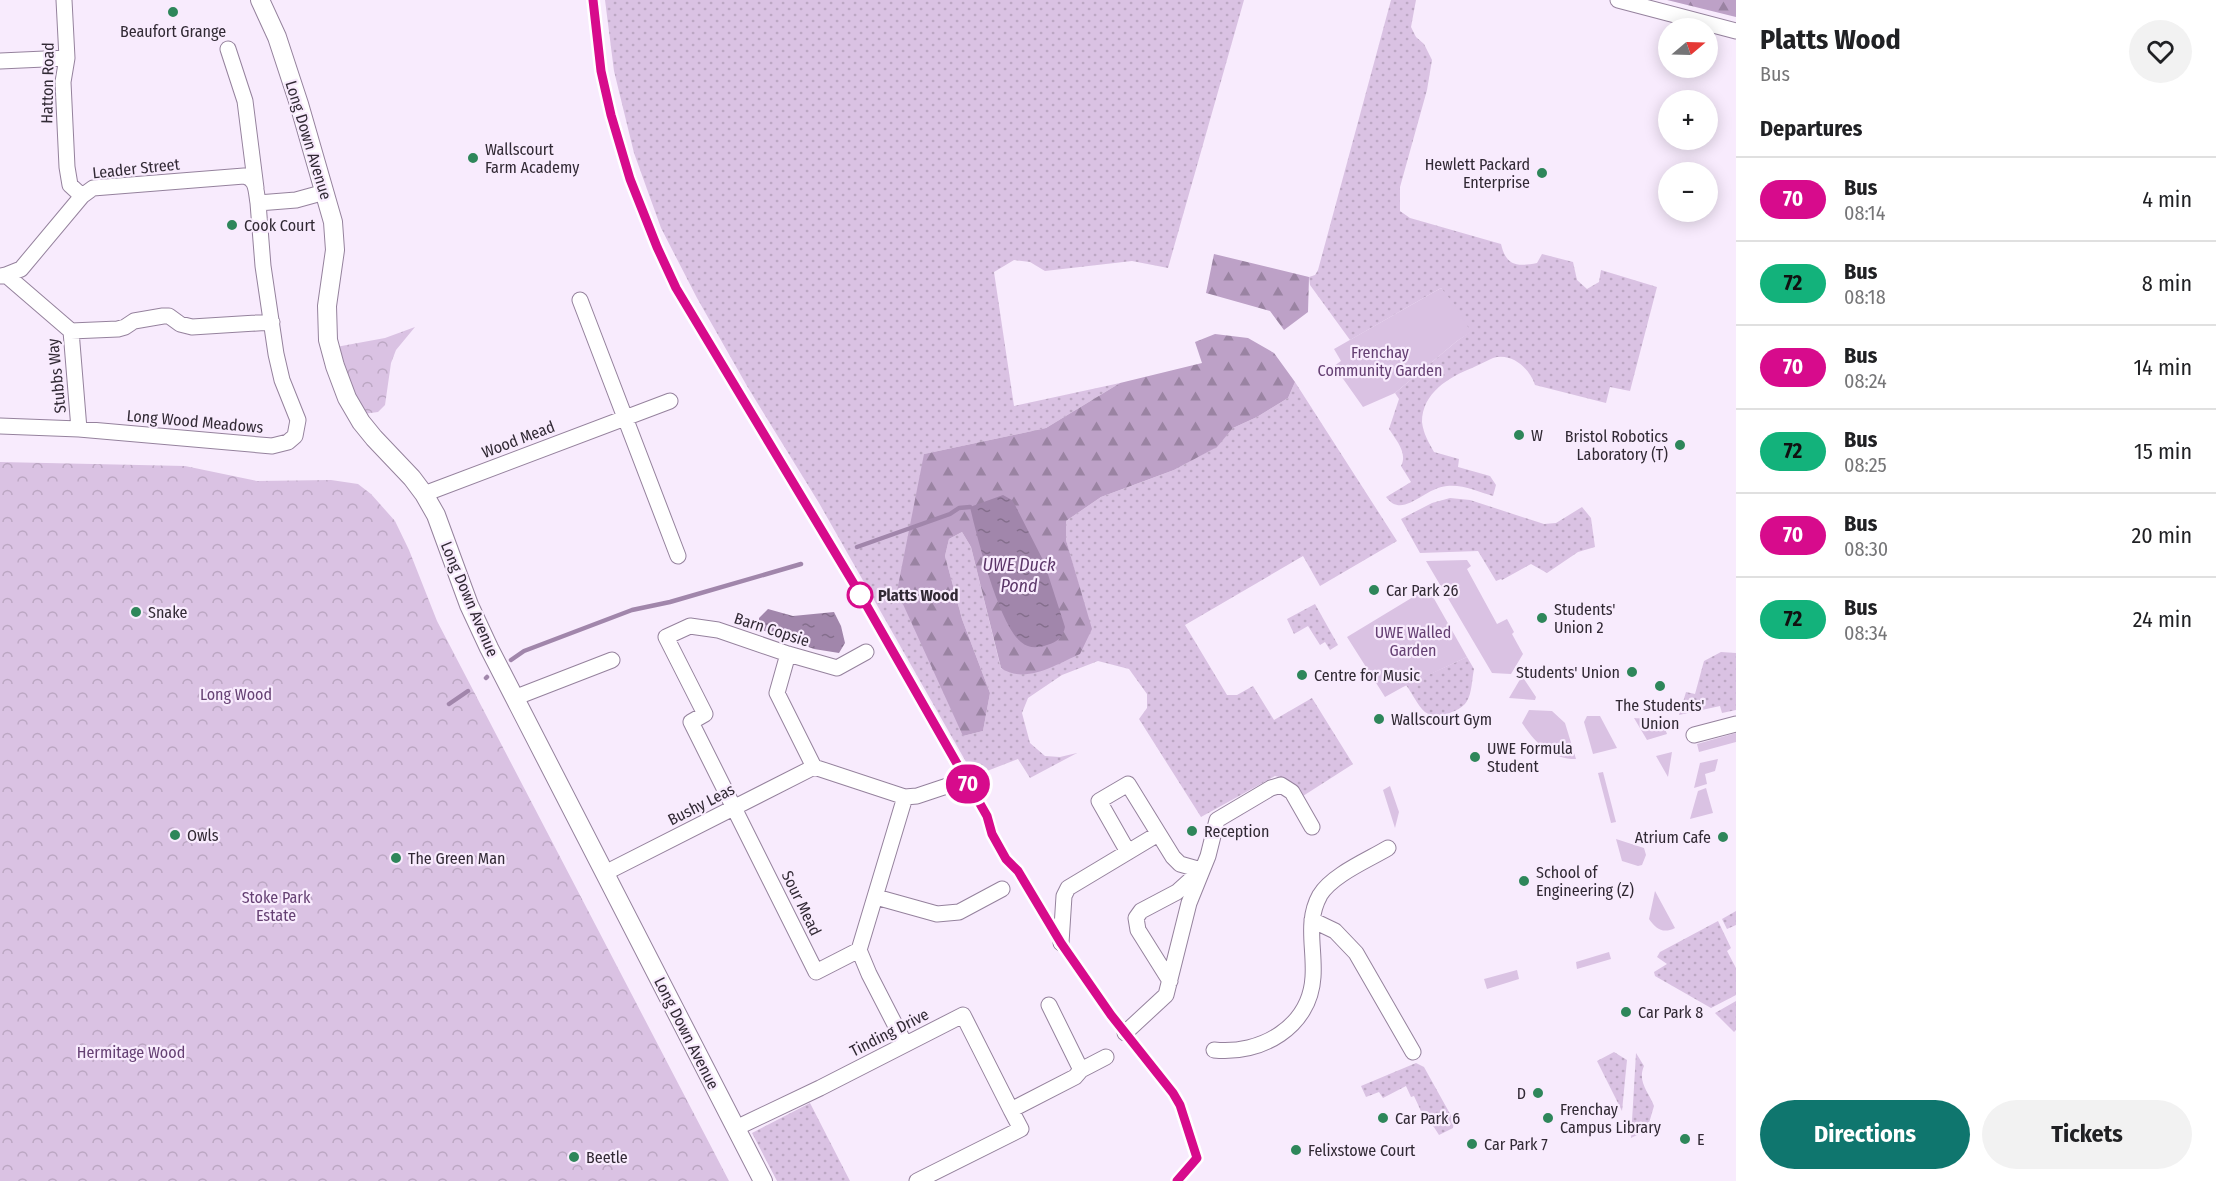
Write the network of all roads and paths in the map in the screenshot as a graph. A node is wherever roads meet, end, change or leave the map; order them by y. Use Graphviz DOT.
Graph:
graph roads {
  1 [pos="64,0"];
  2 [pos="260,0"];
  3 [pos="1618,0"];
  4 [pos="1736,31"];
  5 [pos="228,49"];
  6 [pos="67,58"];
  7 [pos="0,61"];
  8 [pos="325,192"];
  9 [pos="257,195"];
  10 [pos="82,196"];
  11 [pos="3,275"];
  12 [pos="580,300"];
  13 [pos="272,322"];
  14 [pos="71,331"];
  15 [pos="670,401"];
  16 [pos="625,418"];
  17 [pos="0,426"];
  18 [pos="79,429"];
  19 [pos="424,494"];
  20 [pos="678,556"];
  21 [pos="866,652"];
  22 [pos="788,654"];
  23 [pos="612,660"];
  24 [pos="514,698"];
  25 [pos="1736,724"];
  26 [pos="1694,735"];
  27 [pos="814,766"];
  28 [pos="953,784"];
  29 [pos="905,797"];
  30 [pos="735,807"];
  31 [pos="1312,827"];
  32 [pos="1158,834"];
  33 [pos="1388,848"];
  34 [pos="1128,852"];
  35 [pos="1201,870"];
  36 [pos="605,873"];
  37 [pos="1002,889"];
  38 [pos="876,897"];
  39 [pos="1312,920"];
  40 [pos="1061,943"];
  41 [pos="859,950"];
  42 [pos="1170,981"];
  43 [pos="1049,1005"];
  44 [pos="1125,1034"];
  45 [pos="906,1044"];
  46 [pos="1214,1050"];
  47 [pos="1413,1052"];
  48 [pos="1106,1057"];
  49 [pos="1081,1070"];
  50 [pos="1011,1110"];
  51 [pos="736,1128"];
  52 [pos="763,1181"];
  53 [pos="917,1181"];
  1 -- 6 [label="street, Hatton Road"];
  2 -- 8 [label="street, Long Down Avenue"];
  3 -- 4 [label="street"];
  5 -- 9 [label="street, Long Wood Meadows"];
  6 -- 7 [label="street"];
  6 -- 10 [label="street, Hatton Road"];
  8 -- 9 [label="street"];
  8 -- 19 [label="street, Long Down Avenue"];
  9 -- 10 [label="street, Leader Street"];
  9 -- 13 [label="street, Long Wood Meadows"];
  10 -- 11 [label="street, Leader Street"];
  11 -- 14 [label="street, Stubbs Way"];
  12 -- 16 [label="street"];
  13 -- 14 [label="street"];
  13 -- 18 [label="street, Long Wood Meadows"];
  14 -- 18 [label="street, Stubbs Way"];
  15 -- 16 [label="street, Wood Mead"];
  16 -- 19 [label="street, Wood Mead"];
  16 -- 20 [label="street"];
  17 -- 18 [label="street, Long Wood Meadows"];
  19 -- 24 [label="street, Long Down Avenue"];
  21 -- 22 [label="street, Barn Copsie"];
  22 -- 27 [label="street"];
  22 -- 30 [label="street, Barn Copsie"];
  23 -- 24 [label="street"];
  24 -- 36 [label="street, Long Down Avenue"];
  25 -- 26 [label="street"];
  27 -- 29 [label="street"];
  27 -- 30 [label="street, Bushy Leas"];
  28 -- 29 [label="street"];
  29 -- 38 [label="street"];
  30 -- 36 [label="street, Bushy Leas"];
  30 -- 41 [label="street, Sour Mead"];
  31 -- 35 [label="street"];
  32 -- 34 [label="street"];
  32 -- 34 [label="street"];
  32 -- 35 [label="street"];
  33 -- 39 [label="street"];
  34 -- 40 [label="street"];
  35 -- 42 [label="street"];
  35 -- 42 [label="street"];
  36 -- 51 [label="street, Long Down Avenue"];
  37 -- 38 [label="street"];
  38 -- 41 [label="street"];
  39 -- 46 [label="street"];
  39 -- 47 [label="street"];
  41 -- 45 [label="street"];
  42 -- 44 [label="street"];
  43 -- 49 [label="street"];
  45 -- 50 [label="street, Tinding Drive"];
  45 -- 51 [label="street, Tinding Drive"];
  48 -- 49 [label="street"];
  49 -- 50 [label="street"];
  50 -- 53 [label="street"];
  51 -- 52 [label="street, Long Down Avenue"];
}
